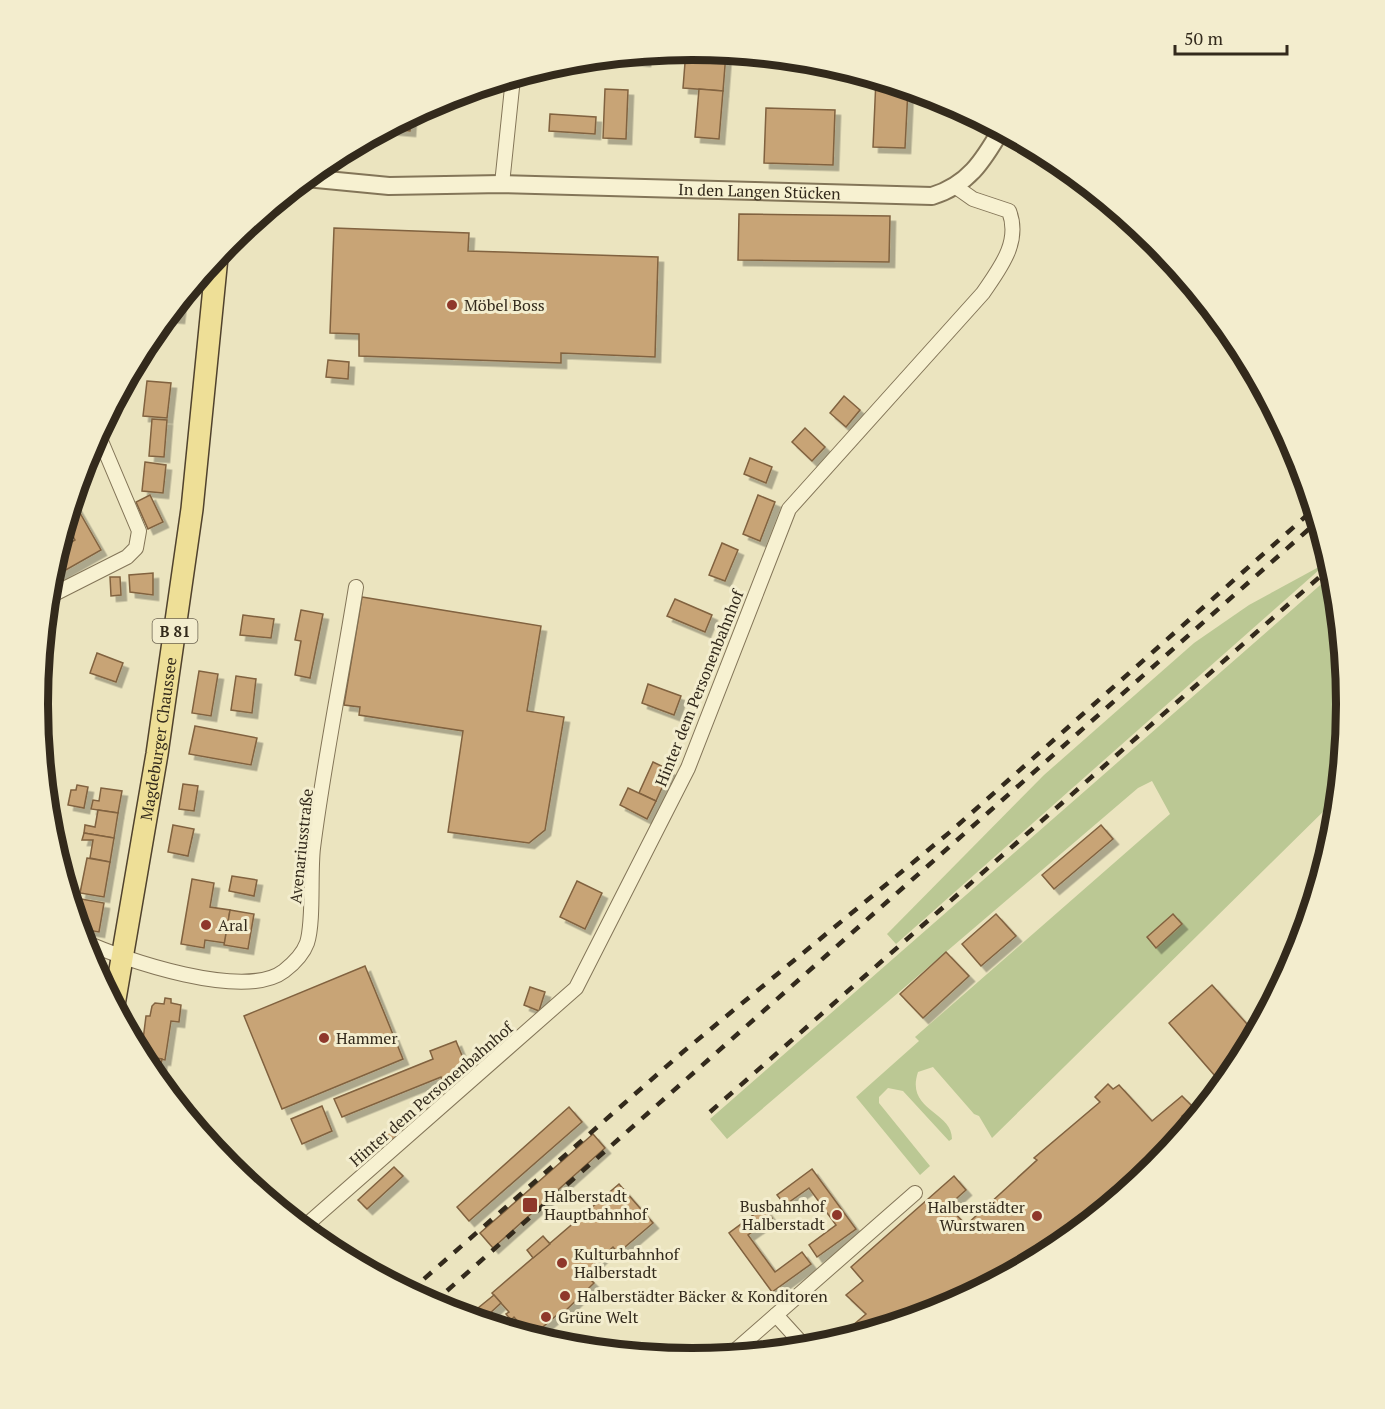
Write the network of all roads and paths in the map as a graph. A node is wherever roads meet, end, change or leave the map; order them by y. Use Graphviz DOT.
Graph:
graph roads {
  1 [pos="512,86"];
  2 [pos="997,136"];
  3 [pos="319,179"];
  4 [pos="502,184"];
  5 [pos="956,187"];
  6 [pos="216,272"];
  7 [pos="103,445"];
  8 [pos="356,587"];
  9 [pos="58,592"];
  10 [pos="95,946"];
  11 [pos="122,958"];
  12 [pos="116,994"];
  13 [pos="915,1192"];
  14 [pos="309,1223"];
  15 [pos="776,1315"];
  16 [pos="799,1340"];
  17 [pos="739,1348"];
  1 -- 4 [label="street"];
  2 -- 5 [label="street"];
  3 -- 4 [label="street, In den Langen Stücken"];
  4 -- 5 [label="street, In den Langen Stücken"];
  5 -- 14 [label="street, Hinter dem Personenbahnhof"];
  6 -- 11 [label="main road, Magdeburger Chaussee / B 81"];
  7 -- 9 [label="street"];
  8 -- 11 [label="street, Avenariusstraße"];
  10 -- 11 [label="street, Avenariusstraße"];
  11 -- 12 [label="main road, Magdeburger Chaussee / B 81"];
  13 -- 15 [label="street"];
  15 -- 16 [label="street"];
  15 -- 17 [label="street"];
}
